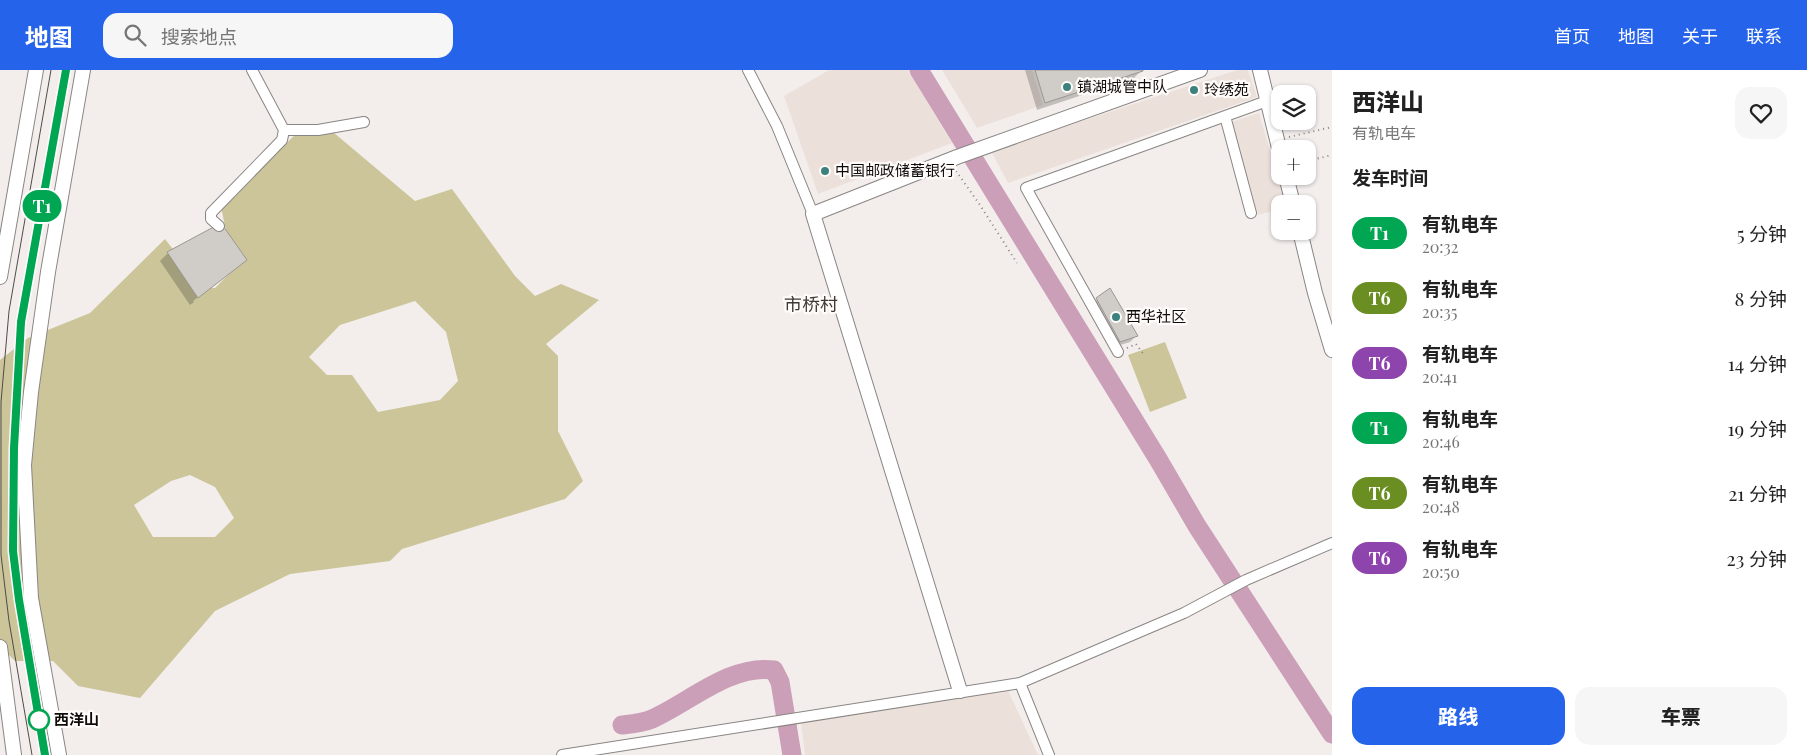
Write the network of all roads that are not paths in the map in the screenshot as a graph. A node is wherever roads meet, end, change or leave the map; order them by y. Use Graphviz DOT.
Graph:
graph roads {
  1 [pos="36,70"];
  2 [pos="83,70"];
  3 [pos="252,70"];
  4 [pos="748,70"];
  5 [pos="1200,70"];
  6 [pos="1260,70"];
  7 [pos="1268,101"];
  8 [pos="1224,116"];
  9 [pos="364,122"];
  10 [pos="284,130"];
  11 [pos="1277,140"];
  12 [pos="1251,213"];
  13 [pos="813,214"];
  14 [pos="218,226"];
  15 [pos="1302,240"];
  16 [pos="0,277"];
  17 [pos="1332,350"];
  18 [pos="1118,352"];
  19 [pos="1332,543"];
  20 [pos="0,647"];
  21 [pos="1020,683"];
  22 [pos="960,692"];
  23 [pos="14,755"];
  24 [pos="59,755"];
  25 [pos="562,755"];
  26 [pos="1049,755"];
  1 -- 16 [label="main road"];
  2 -- 24 [label="main road"];
  3 -- 10 [label="street"];
  4 -- 13 [label="street"];
  5 -- 13 [label="main road"];
  6 -- 7 [label="main road"];
  7 -- 8 [label="street"];
  7 -- 11 [label="main road"];
  8 -- 12 [label="street"];
  8 -- 18 [label="street"];
  9 -- 10 [label="street"];
  10 -- 14 [label="street"];
  13 -- 22 [label="main road"];
  15 -- 17 [label="main road"];
  19 -- 21 [label="street"];
  20 -- 23 [label="main road"];
  21 -- 22 [label="street"];
  21 -- 26 [label="street"];
  22 -- 25 [label="street"];
}
